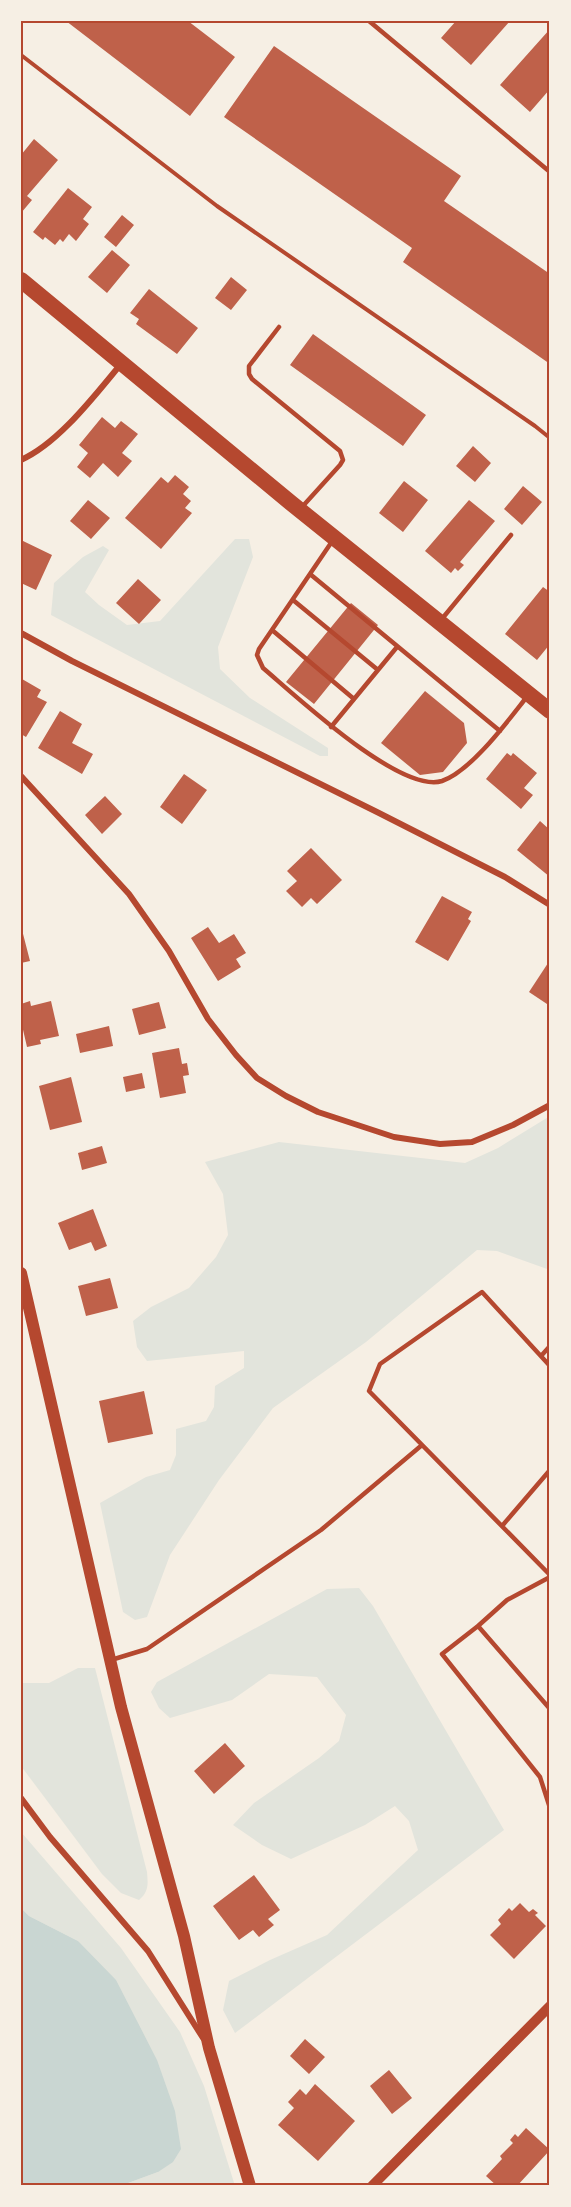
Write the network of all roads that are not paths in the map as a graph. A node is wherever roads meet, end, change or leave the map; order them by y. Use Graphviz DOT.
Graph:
graph roads {
  1 [pos="369,21"];
  2 [pos="550,172"];
  3 [pos="21,280"];
  4 [pos="279,327"];
  5 [pos="121,364"];
  6 [pos="21,460"];
  7 [pos="300,509"];
  8 [pos="511,535"];
  9 [pos="335,538"];
  10 [pos="310,574"];
  11 [pos="293,600"];
  12 [pos="439,622"];
  13 [pos="272,630"];
  14 [pos="21,633"];
  15 [pos="397,647"];
  16 [pos="378,670"];
  17 [pos="528,694"];
  18 [pos="354,699"];
  19 [pos="550,711"];
  20 [pos="331,727"];
  21 [pos="500,731"];
  22 [pos="21,776"];
  23 [pos="550,905"];
  24 [pos="550,1105"];
  25 [pos="21,1273"];
  26 [pos="550,1346"];
  27 [pos="541,1356"];
  28 [pos="550,1366"];
  29 [pos="422,1445"];
  30 [pos="550,1470"];
  31 [pos="502,1526"];
  32 [pos="550,1576"];
  33 [pos="478,1626"];
  34 [pos="111,1660"];
  35 [pos="550,1709"];
  36 [pos="21,1798"];
  37 [pos="550,1808"];
  38 [pos="550,2006"];
  39 [pos="209,2048"];
  40 [pos="250,2186"];
  41 [pos="372,2186"];
  1 -- 2 [label="lane"];
  3 -- 5 [label="highway"];
  4 -- 7 [label="lane"];
  5 -- 6 [label="street"];
  5 -- 7 [label="highway"];
  7 -- 9 [label="highway"];
  8 -- 12 [label="lane"];
  9 -- 10 [label="lane"];
  9 -- 12 [label="highway"];
  10 -- 11 [label="lane"];
  10 -- 15 [label="lane"];
  11 -- 13 [label="lane"];
  11 -- 16 [label="lane"];
  12 -- 17 [label="highway"];
  13 -- 18 [label="lane"];
  13 -- 20 [label="lane"];
  14 -- 23 [label="street"];
  15 -- 16 [label="lane"];
  15 -- 21 [label="lane"];
  16 -- 18 [label="lane"];
  17 -- 19 [label="highway"];
  17 -- 21 [label="lane"];
  18 -- 20 [label="lane"];
  20 -- 21 [label="lane"];
  22 -- 24 [label="street"];
  25 -- 34 [label="main road"];
  26 -- 27 [label="lane"];
  27 -- 28 [label="lane"];
  27 -- 29 [label="lane"];
  29 -- 31 [label="lane"];
  29 -- 34 [label="lane"];
  30 -- 31 [label="lane"];
  31 -- 32 [label="lane"];
  32 -- 33 [label="lane"];
  33 -- 35 [label="lane"];
  33 -- 37 [label="lane"];
  34 -- 39 [label="main road"];
  36 -- 39 [label="street"];
  38 -- 41 [label="street"];
  39 -- 40 [label="main road"];
}
